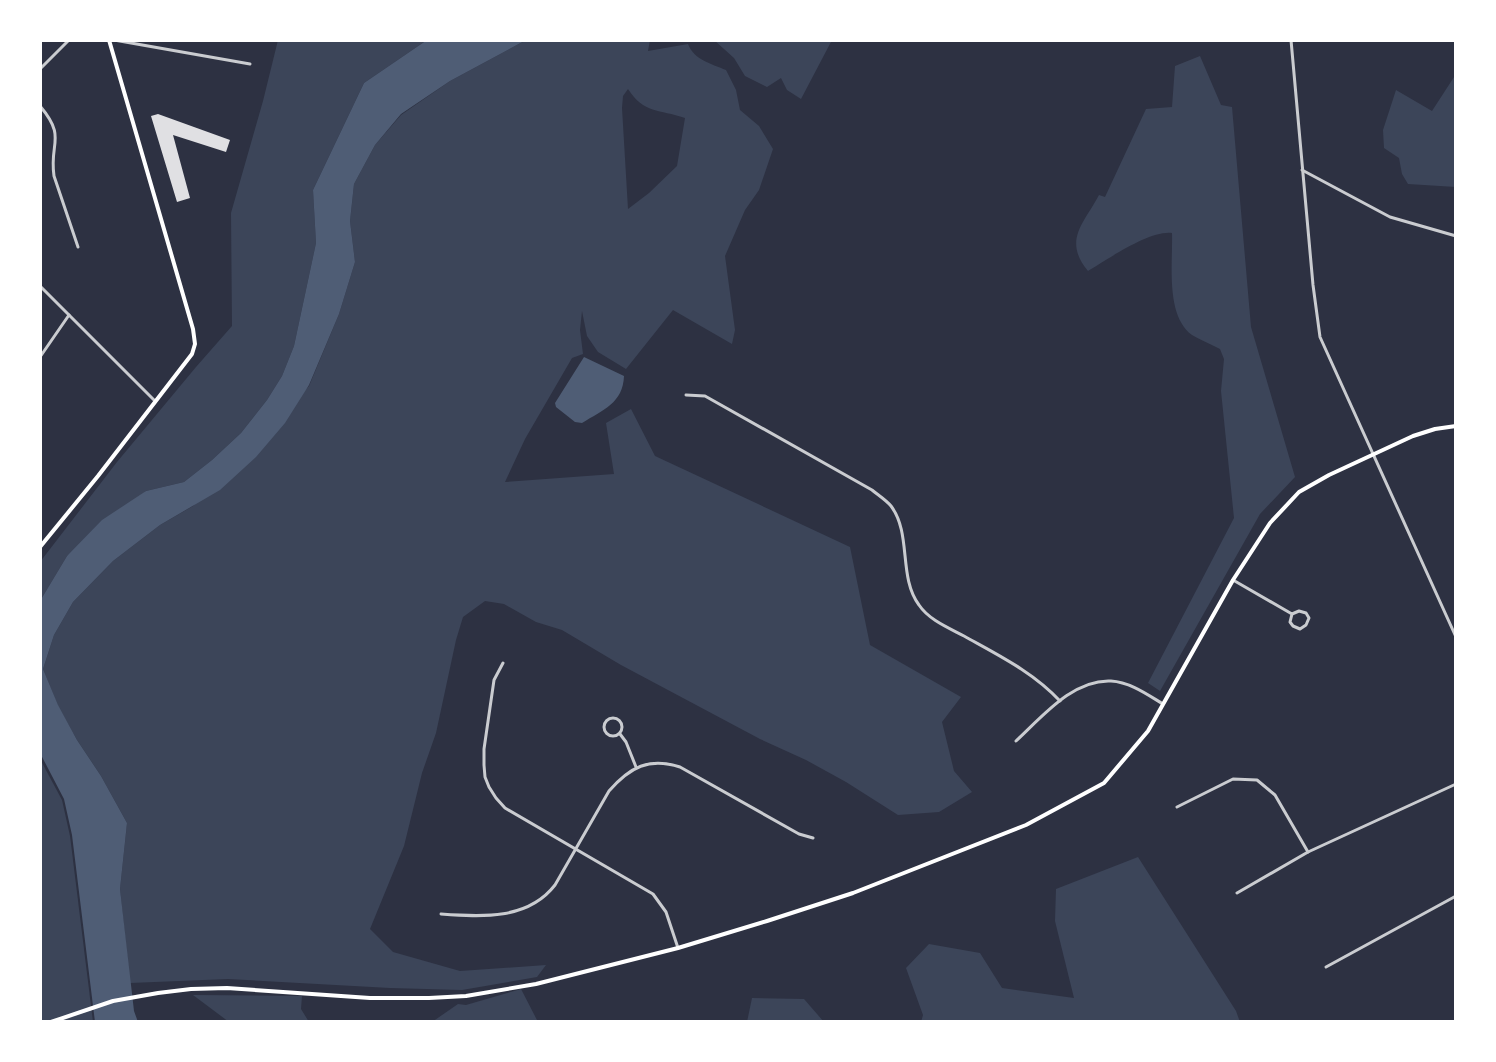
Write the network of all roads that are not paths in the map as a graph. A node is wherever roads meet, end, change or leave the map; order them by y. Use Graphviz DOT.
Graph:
graph roads {
  1 [pos="69,40"];
  2 [pos="111,40"];
  3 [pos="1291,40"];
  4 [pos="250,64"];
  5 [pos="40,69"];
  6 [pos="40,106"];
  7 [pos="1302,170"];
  8 [pos="1456,236"];
  9 [pos="78,247"];
  10 [pos="40,286"];
  11 [pos="69,315"];
  12 [pos="40,357"];
  13 [pos="686,395"];
  14 [pos="155,401"];
  15 [pos="1456,426"];
  16 [pos="1374,454"];
  17 [pos="40,547"];
  18 [pos="1233,580"];
  19 [pos="1292,614"];
  20 [pos="1456,637"];
  21 [pos="503,663"];
  22 [pos="1060,701"];
  23 [pos="1163,704"];
  24 [pos="619,734"];
  25 [pos="1016,741"];
  26 [pos="636,767"];
  27 [pos="1456,784"];
  28 [pos="1177,807"];
  29 [pos="813,838"];
  30 [pos="576,848"];
  31 [pos="1308,852"];
  32 [pos="1237,893"];
  33 [pos="1456,896"];
  34 [pos="441,914"];
  35 [pos="678,948"];
  36 [pos="1326,967"];
  37 [pos="51,1022"];
  1 -- 5 [label="street"];
  2 -- 4 [label="street"];
  2 -- 14 [label="main road"];
  3 -- 7 [label="street"];
  6 -- 9 [label="street"];
  7 -- 8 [label="street"];
  7 -- 16 [label="street"];
  10 -- 11 [label="street"];
  11 -- 12 [label="street"];
  11 -- 14 [label="street"];
  13 -- 22 [label="street"];
  14 -- 17 [label="main road"];
  15 -- 16 [label="main road"];
  16 -- 18 [label="main road"];
  16 -- 20 [label="street"];
  18 -- 19 [label="street"];
  18 -- 23 [label="main road"];
  19 -- 19 [label="street"];
  21 -- 30 [label="street"];
  22 -- 23 [label="street"];
  22 -- 25 [label="street"];
  23 -- 35 [label="main road"];
  24 -- 24 [label="street"];
  24 -- 26 [label="street"];
  26 -- 29 [label="street"];
  26 -- 30 [label="street"];
  27 -- 31 [label="street"];
  28 -- 31 [label="street"];
  30 -- 34 [label="street"];
  30 -- 35 [label="street"];
  31 -- 32 [label="street"];
  33 -- 36 [label="street"];
  35 -- 37 [label="main road"];
}
